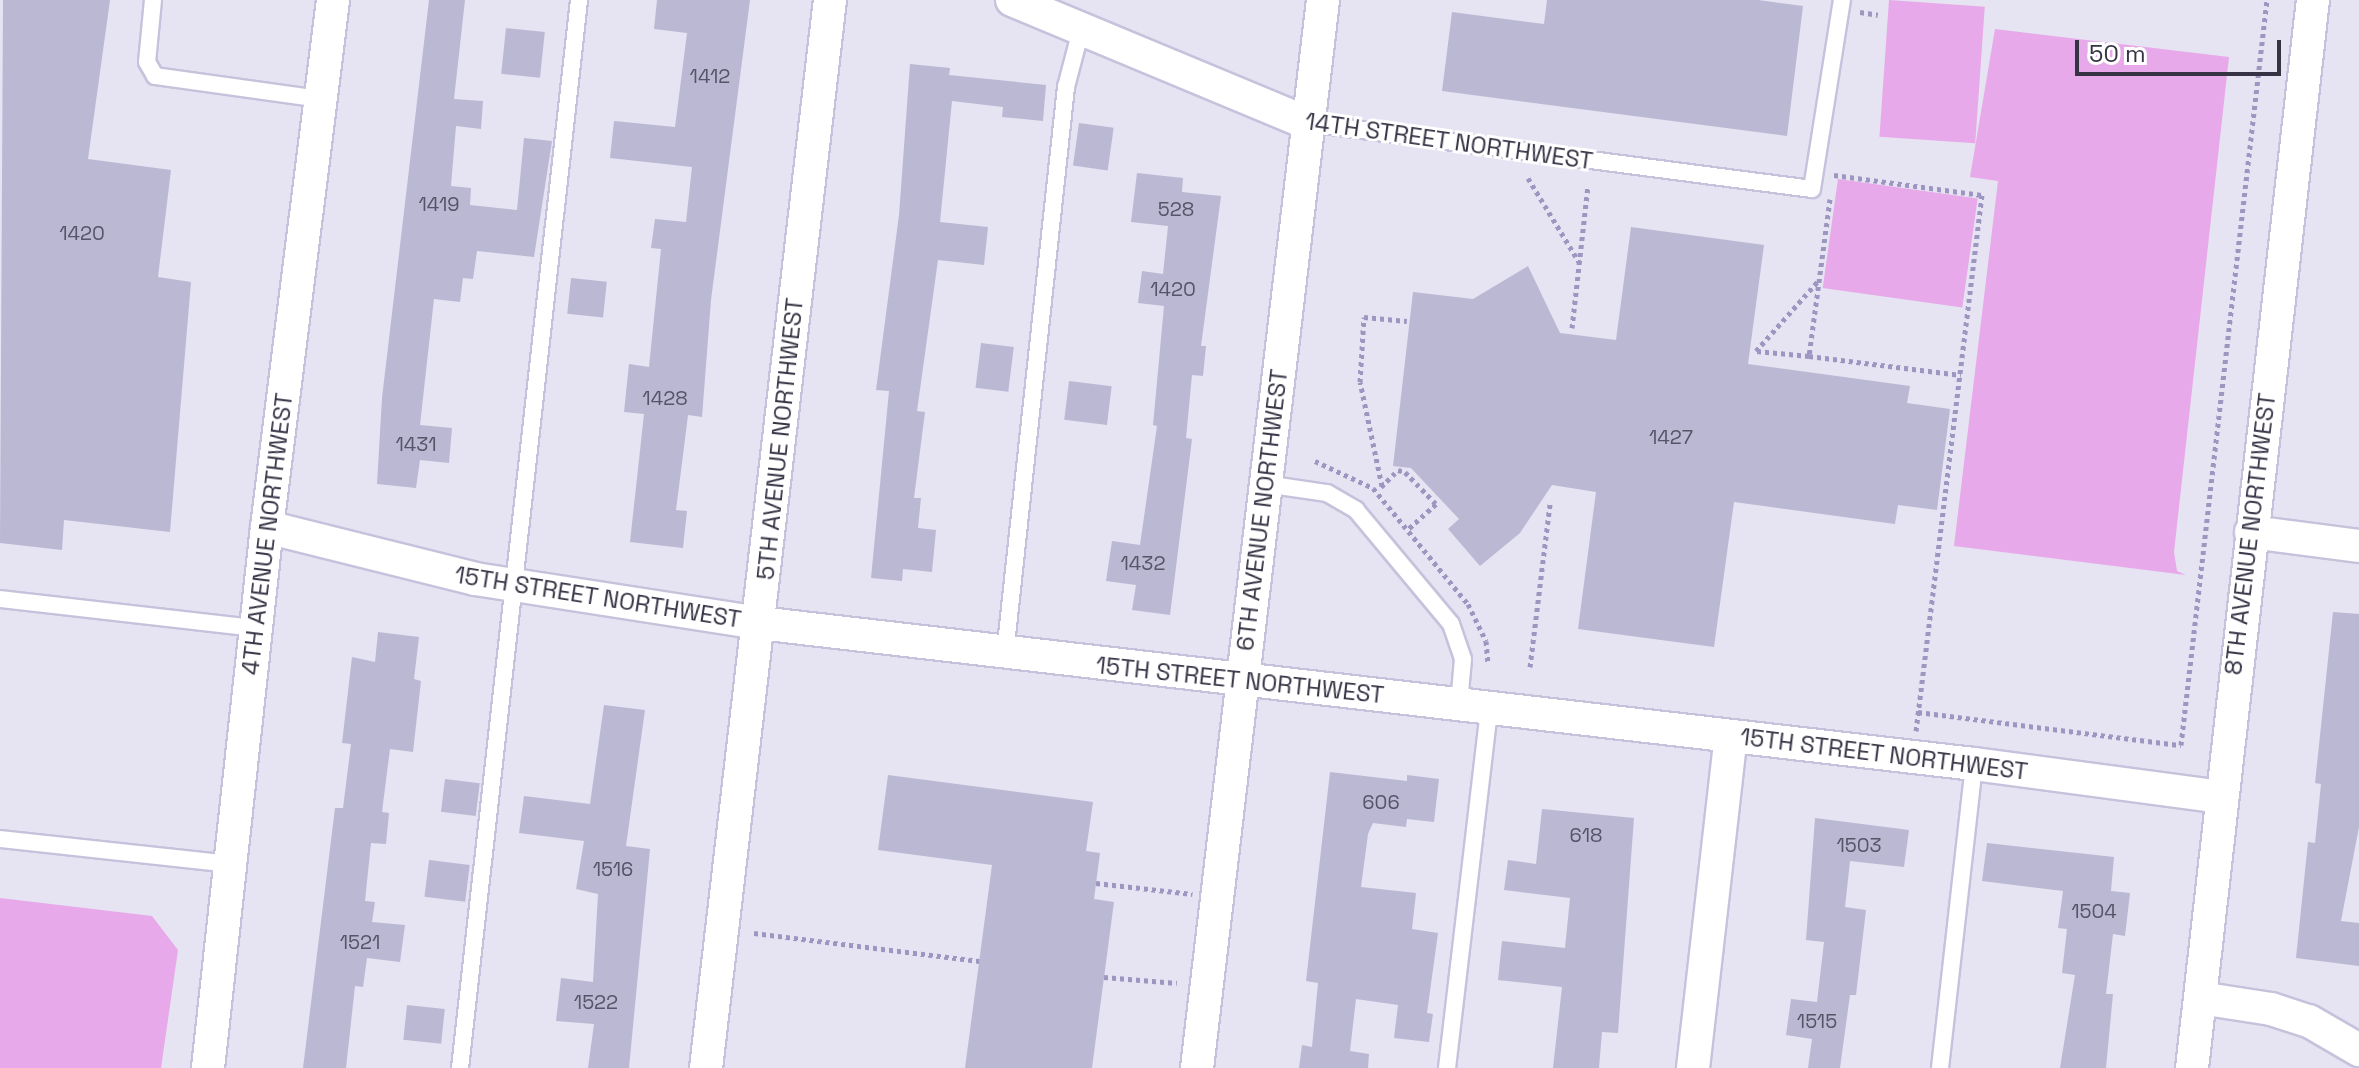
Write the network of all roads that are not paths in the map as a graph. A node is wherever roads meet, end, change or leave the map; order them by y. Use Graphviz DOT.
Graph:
graph roads {
  1 [pos="153,0"];
  2 [pos="333,0"];
  3 [pos="579,0"];
  4 [pos="830,0"];
  5 [pos="1012,0"];
  6 [pos="1323,0"];
  7 [pos="1842,0"];
  8 [pos="2313,0"];
  9 [pos="1081,30"];
  10 [pos="320,99"];
  11 [pos="1308,123"];
  12 [pos="1265,484"];
  13 [pos="267,527"];
  14 [pos="2251,532"];
  15 [pos="2359,546"];
  16 [pos="517,587"];
  17 [pos="0,599"];
  18 [pos="759,623"];
  19 [pos="256,628"];
  20 [pos="1005,654"];
  21 [pos="1242,681"];
  22 [pos="1474,706"];
  23 [pos="1731,736"];
  24 [pos="1974,764"];
  25 [pos="2220,797"];
  26 [pos="0,839"];
  27 [pos="230,864"];
  28 [pos="2200,998"];
  29 [pos="2359,1050"];
  30 [pos="208,1068"];
  31 [pos="460,1068"];
  32 [pos="706,1068"];
  33 [pos="1197,1068"];
  34 [pos="1447,1068"];
  35 [pos="1693,1068"];
  36 [pos="1940,1068"];
  37 [pos="2192,1068"];
  1 -- 10 [label="lane"];
  2 -- 10 [label="street, 4TH AVENUE NORTHWEST"];
  3 -- 16 [label="lane"];
  4 -- 18 [label="street, 5TH AVENUE NORTHWEST"];
  5 -- 9 [label="street, 14TH STREET NORTHWEST"];
  6 -- 11 [label="street, 6TH AVENUE NORTHWEST"];
  7 -- 11 [label="lane, 14TH STREET NORTHWEST"];
  8 -- 14 [label="street, 8TH AVENUE NORTHWEST"];
  9 -- 11 [label="street, 14TH STREET NORTHWEST"];
  9 -- 20 [label="lane"];
  10 -- 13 [label="street, 4TH AVENUE NORTHWEST"];
  11 -- 12 [label="street, 6TH AVENUE NORTHWEST"];
  12 -- 21 [label="street, 6TH AVENUE NORTHWEST"];
  12 -- 22 [label="lane"];
  13 -- 16 [label="street, 15TH STREET NORTHWEST"];
  13 -- 19 [label="street, 4TH AVENUE NORTHWEST"];
  14 -- 15 [label="street"];
  14 -- 25 [label="street, 8TH AVENUE NORTHWEST"];
  16 -- 18 [label="street, 15TH STREET NORTHWEST"];
  16 -- 31 [label="lane"];
  17 -- 19 [label="lane"];
  18 -- 20 [label="street, 15TH STREET NORTHWEST"];
  18 -- 32 [label="street, 5TH AVENUE NORTHWEST"];
  19 -- 27 [label="street, 4TH AVENUE NORTHWEST"];
  20 -- 21 [label="street, 15TH STREET NORTHWEST"];
  21 -- 22 [label="street, 15TH STREET NORTHWEST"];
  21 -- 33 [label="street, 6TH AVENUE NORTHWEST"];
  22 -- 23 [label="street, 15TH STREET NORTHWEST"];
  22 -- 34 [label="lane"];
  23 -- 24 [label="street, 15TH STREET NORTHWEST"];
  23 -- 35 [label="street"];
  24 -- 25 [label="street, 15TH STREET NORTHWEST"];
  24 -- 36 [label="lane"];
  25 -- 28 [label="street, 8TH AVENUE NORTHWEST"];
  26 -- 27 [label="lane"];
  27 -- 30 [label="street, 4TH AVENUE NORTHWEST"];
  28 -- 29 [label="street"];
  28 -- 37 [label="street, 8TH AVENUE NORTHWEST"];
}
